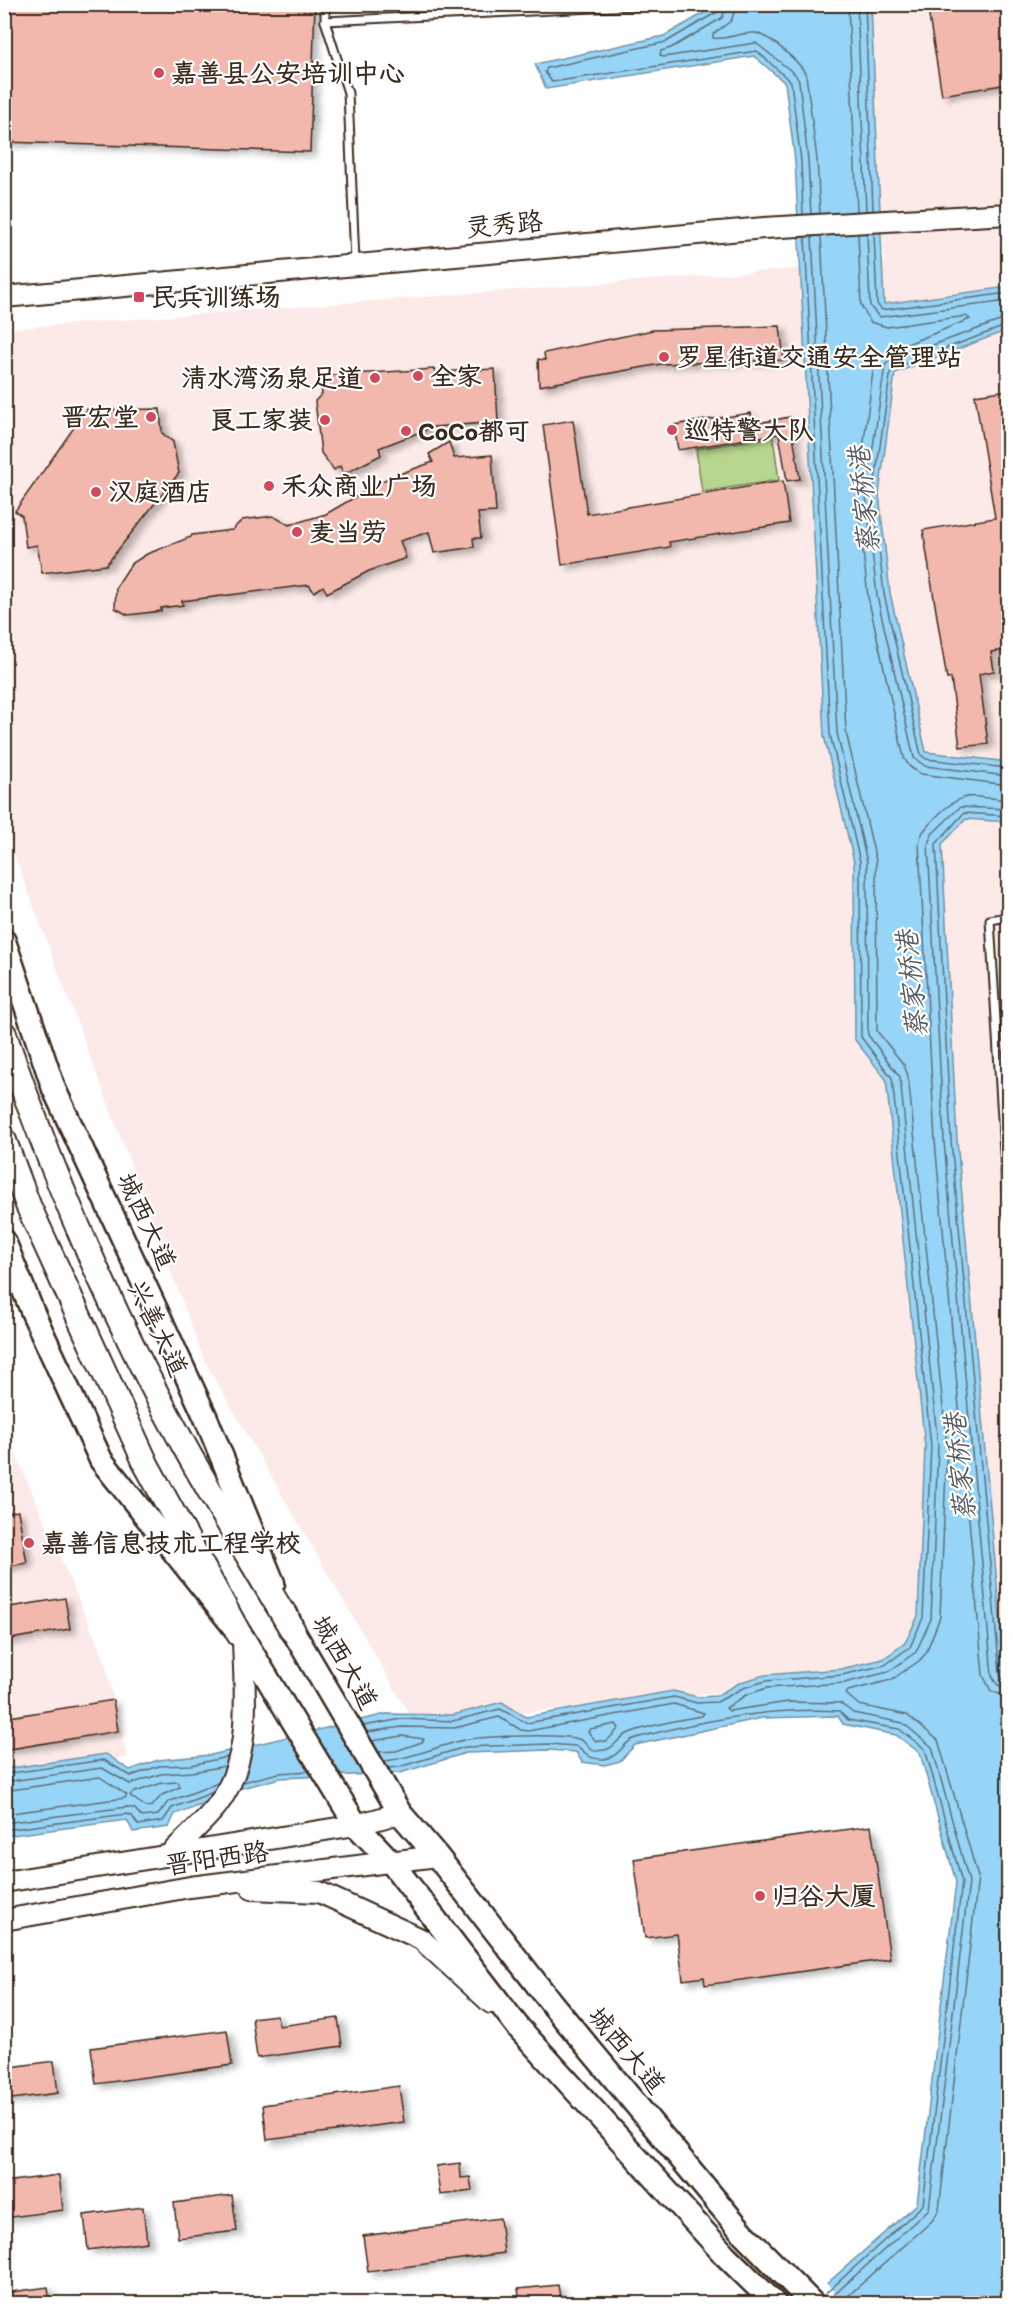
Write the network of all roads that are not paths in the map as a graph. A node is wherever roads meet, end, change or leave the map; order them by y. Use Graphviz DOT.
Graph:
graph roads {
  1 [pos="325,4"];
  2 [pos="677,4"];
  3 [pos="533,8"];
  4 [pos="325,21"];
  5 [pos="1008,214"];
  6 [pos="355,264"];
  7 [pos="4,297"];
  8 [pos="1008,917"];
  9 [pos="4,941"];
  10 [pos="4,1034"];
  11 [pos="4,1141"];
  12 [pos="1008,1218"];
  13 [pos="4,1241"];
  14 [pos="293,1631"];
  15 [pos="241,1636"];
  16 [pos="400,1813"];
  17 [pos="356,1825"];
  18 [pos="171,1853"];
  19 [pos="437,1856"];
  20 [pos="392,1863"];
  21 [pos="4,1882"];
  22 [pos="190,1887"];
  23 [pos="4,1920"];
  24 [pos="518,2027"];
  25 [pos="775,2304"];
  26 [pos="813,2304"];
  1 -- 4 [label="lane"];
  2 -- 3 [label="lane"];
  3 -- 4 [label="lane"];
  4 -- 6 [label="lane"];
  5 -- 6 [label="main road, 灵秀路"];
  6 -- 7 [label="main road, 灵秀路"];
  8 -- 12 [label="lane"];
  9 -- 14 [label="main road, 城西大道"];
  10 -- 14 [label="highway, 兴善大道"];
  11 -- 15 [label="highway"];
  13 -- 15 [label="main road"];
  14 -- 16 [label="main road, 城西大道"];
  15 -- 17 [label="main road"];
  15 -- 18 [label="main road"];
  16 -- 17 [label="main road, 晋阳西路"];
  16 -- 19 [label="main road, 城西大道"];
  17 -- 18 [label="main road, 晋阳西路"];
  17 -- 20 [label="main road"];
  18 -- 21 [label="main road, 晋阳西路"];
  19 -- 20 [label="main road, 晋阳西路"];
  19 -- 26 [label="main road, 城西大道"];
  20 -- 22 [label="main road, 晋阳西路"];
  20 -- 24 [label="main road"];
  22 -- 23 [label="main road, 晋阳西路"];
  22 -- 24 [label="main road"];
  24 -- 25 [label="main road"];
}
